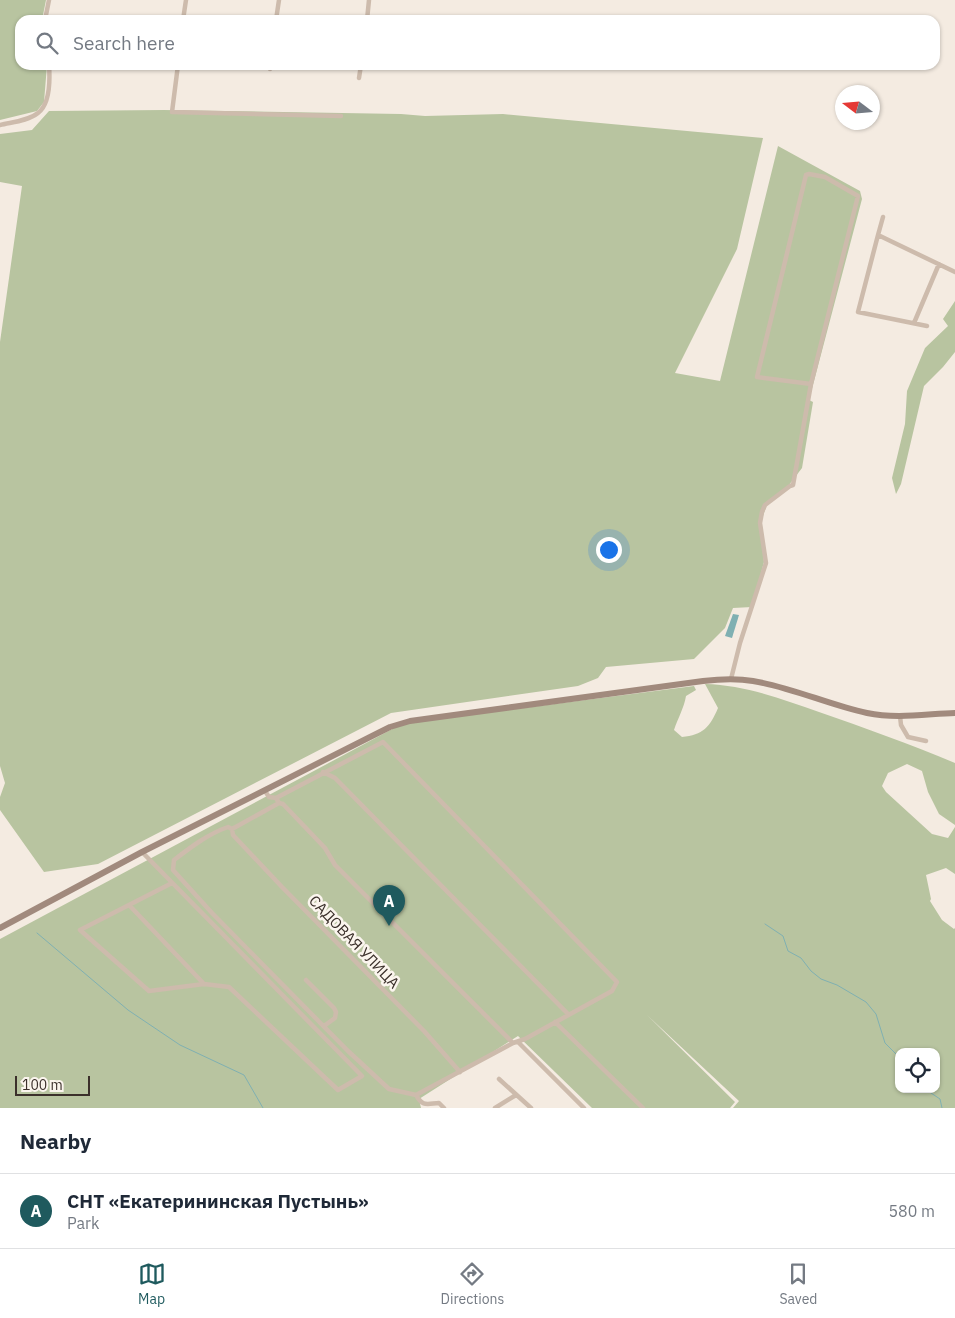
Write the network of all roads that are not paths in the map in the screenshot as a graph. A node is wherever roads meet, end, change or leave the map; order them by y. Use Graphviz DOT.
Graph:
graph roads {
  1 [pos="49,0"];
  2 [pos="186,0"];
  3 [pos="279,0"];
  4 [pos="369,0"];
  5 [pos="46,15"];
  6 [pos="184,15"];
  7 [pos="277,15"];
  8 [pos="368,15"];
  9 [pos="49,70"];
  10 [pos="177,70"];
  11 [pos="360,70"];
  12 [pos="359,78"];
  13 [pos="340,116"];
  14 [pos="0,125"];
  15 [pos="883,217"];
  16 [pos="878,235"];
  17 [pos="938,264"];
  18 [pos="955,272"];
  19 [pos="914,323"];
  20 [pos="927,326"];
  21 [pos="811,384"];
  22 [pos="731,679"];
  23 [pos="955,712"];
  24 [pos="900,716"];
  25 [pos="372,736"];
  26 [pos="383,742"];
  27 [pos="926,742"];
  28 [pos="323,772"];
  29 [pos="265,791"];
  30 [pos="278,801"];
  31 [pos="232,829"];
  32 [pos="142,852"];
  33 [pos="172,883"];
  34 [pos="130,906"];
  35 [pos="0,928"];
  36 [pos="306,980"];
  37 [pos="204,984"];
  38 [pos="568,1014"];
  39 [pos="555,1022"];
  40 [pos="324,1026"];
  41 [pos="516,1042"];
  42 [pos="460,1072"];
  43 [pos="499,1079"];
  44 [pos="416,1095"];
  45 [pos="516,1095"];
  46 [pos="444,1108"];
  47 [pos="494,1108"];
  48 [pos="531,1108"];
  49 [pos="584,1108"];
  50 [pos="643,1108"];
  1 -- 5 [label="street"];
  2 -- 6 [label="street"];
  3 -- 7 [label="street"];
  4 -- 8 [label="street"];
  9 -- 14 [label="street"];
  10 -- 13 [label="street"];
  11 -- 12 [label="street"];
  15 -- 16 [label="street"];
  16 -- 17 [label="street"];
  16 -- 19 [label="street"];
  17 -- 18 [label="street"];
  17 -- 19 [label="street"];
  19 -- 20 [label="street"];
  21 -- 21 [label="street"];
  21 -- 22 [label="street"];
  22 -- 24 [label="main road"];
  22 -- 25 [label="main road"];
  23 -- 24 [label="main road"];
  24 -- 27 [label="street"];
  25 -- 26 [label="street"];
  25 -- 29 [label="main road"];
  26 -- 28 [label="street"];
  26 -- 38 [label="street"];
  28 -- 30 [label="street"];
  28 -- 38 [label="street"];
  29 -- 30 [label="street"];
  29 -- 32 [label="main road"];
  30 -- 31 [label="street"];
  30 -- 41 [label="street"];
  31 -- 40 [label="street"];
  31 -- 42 [label="street, САДОВАЯ УЛИЦА"];
  32 -- 33 [label="street"];
  32 -- 35 [label="main road"];
  33 -- 34 [label="street"];
  33 -- 37 [label="street"];
  34 -- 37 [label="street"];
  34 -- 37 [label="street"];
  36 -- 40 [label="street"];
  38 -- 39 [label="street"];
  39 -- 41 [label="street"];
  39 -- 50 [label="street"];
  40 -- 44 [label="street"];
  41 -- 42 [label="street"];
  41 -- 49 [label="street"];
  42 -- 44 [label="street"];
  43 -- 45 [label="street"];
  44 -- 46 [label="street"];
  45 -- 47 [label="street"];
  45 -- 48 [label="street"];
}
